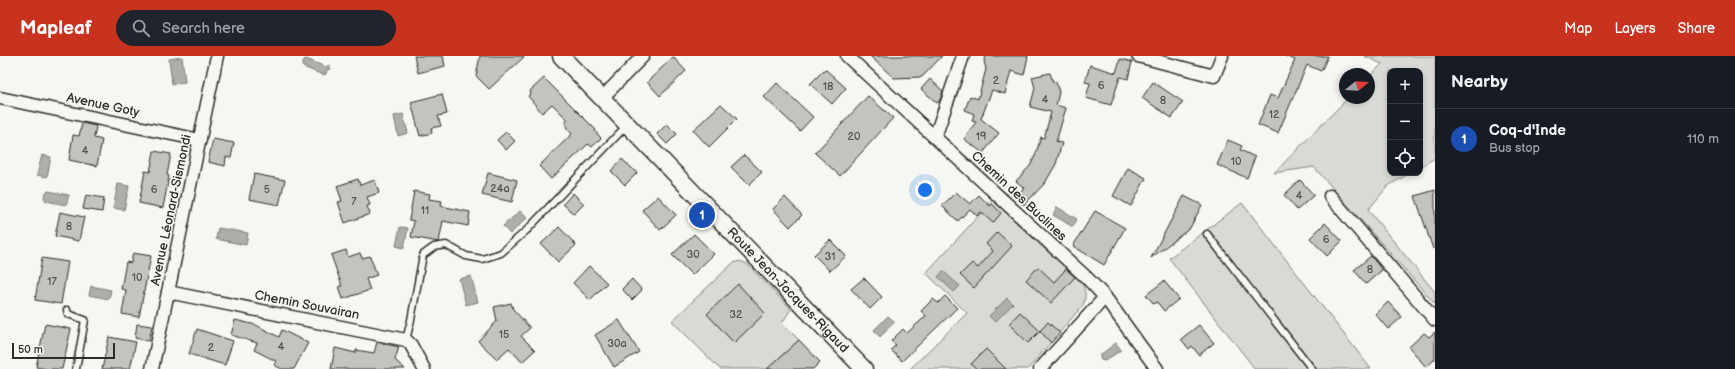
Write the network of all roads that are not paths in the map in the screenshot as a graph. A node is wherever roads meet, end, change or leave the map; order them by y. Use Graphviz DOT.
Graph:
graph roads {
  1 [pos="217,56"];
  2 [pos="561,56"];
  3 [pos="643,56"];
  4 [pos="847,56"];
  5 [pos="963,56"];
  6 [pos="1138,56"];
  7 [pos="1222,56"];
  8 [pos="0,98"];
  9 [pos="602,98"];
  10 [pos="628,124"];
  11 [pos="935,137"];
  12 [pos="200,140"];
  13 [pos="1330,196"];
  14 [pos="1207,234"];
  15 [pos="168,292"];
  16 [pos="1105,296"];
  17 [pos="67,310"];
  18 [pos="1435,320"];
  19 [pos="406,340"];
  20 [pos="76,369"];
  21 [pos="152,369"];
  22 [pos="424,369"];
  23 [pos="864,369"];
  24 [pos="1040,369"];
  25 [pos="1157,369"];
  26 [pos="1312,369"];
  1 -- 12 [label="street, Avenue Léonard-Sismondi"];
  2 -- 9 [label="street, Route Jean-Jacques-Rigaud"];
  3 -- 9 [label="street"];
  4 -- 11 [label="street, Chemin des Buclines"];
  5 -- 11 [label="street"];
  6 -- 7 [label="street"];
  8 -- 12 [label="street, Avenue Goty"];
  9 -- 10 [label="street, Route Jean-Jacques-Rigaud"];
  10 -- 19 [label="lane"];
  10 -- 23 [label="street, Route Jean-Jacques-Rigaud"];
  11 -- 16 [label="street, Chemin des Buclines"];
  12 -- 15 [label="street, Avenue Léonard-Sismondi"];
  13 -- 18 [label="street"];
  14 -- 26 [label="lane"];
  15 -- 19 [label="street, Chemin Souvairan"];
  15 -- 21 [label="street, Avenue Léonard-Sismondi"];
  16 -- 24 [label="street"];
  16 -- 25 [label="street, Chemin des Buclines"];
  17 -- 20 [label="lane"];
  19 -- 22 [label="street"];
}
